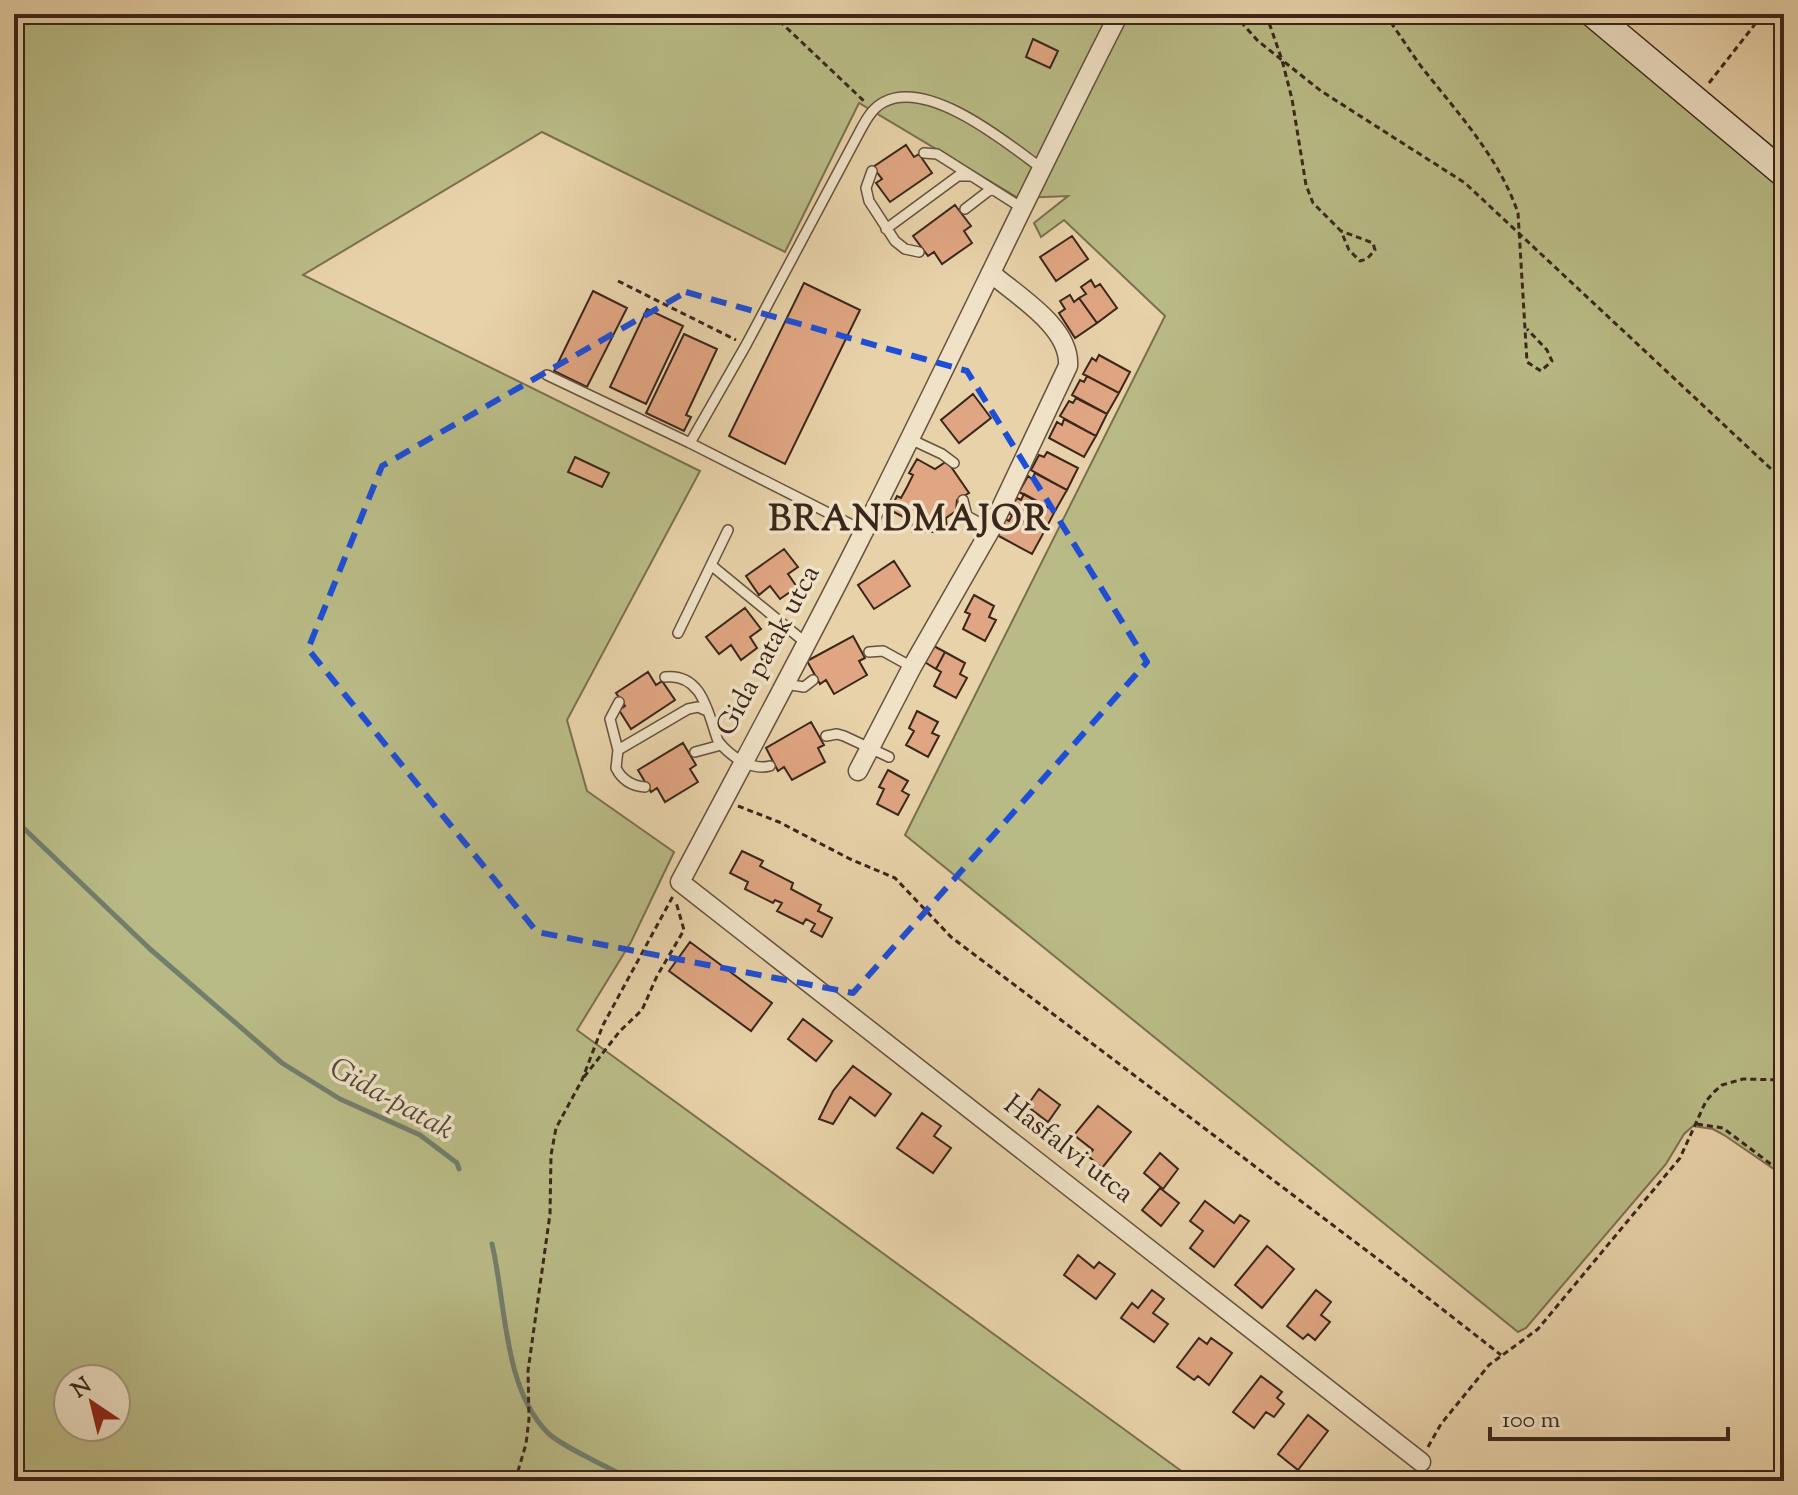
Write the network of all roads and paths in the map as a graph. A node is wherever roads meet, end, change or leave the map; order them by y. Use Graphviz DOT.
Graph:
graph roads {
  1 [pos="772,14"];
  2 [pos="1119,14"];
  3 [pos="1234,14"];
  4 [pos="1266,14"];
  5 [pos="1385,14"];
  6 [pos="1593,14"];
  7 [pos="1763,14"];
  8 [pos="1282,60"];
  9 [pos="1697,99"];
  10 [pos="873,110"];
  11 [pos="924,153"];
  12 [pos="1041,168"];
  13 [pos="872,171"];
  14 [pos="1784,174"];
  15 [pos="970,176"];
  16 [pos="991,189"];
  17 [pos="1022,208"];
  18 [pos="965,209"];
  19 [pos="886,229"];
  20 [pos="1341,231"];
  21 [pos="1520,234"];
  22 [pos="919,252"];
  23 [pos="992,274"];
  24 [pos="618,281"];
  25 [pos="1527,329"];
  26 [pos="746,345"];
  27 [pos="547,375"];
  28 [pos="910,439"];
  29 [pos="690,443"];
  30 [pos="954,463"];
  31 [pos="1784,481"];
  32 [pos="963,500"];
  33 [pos="967,516"];
  34 [pos="954,519"];
  35 [pos="991,529"];
  36 [pos="728,530"];
  37 [pos="864,531"];
  38 [pos="711,565"];
  39 [pos="678,633"];
  40 [pos="806,643"];
  41 [pos="869,652"];
  42 [pos="912,667"];
  43 [pos="665,677"];
  44 [pos="813,680"];
  45 [pos="785,684"];
  46 [pos="619,702"];
  47 [pos="707,711"];
  48 [pos="826,736"];
  49 [pos="721,745"];
  50 [pos="618,750"];
  51 [pos="870,750"];
  52 [pos="695,752"];
  53 [pos="889,757"];
  54 [pos="742,762"];
  55 [pos="770,766"];
  56 [pos="858,771"];
  57 [pos="645,787"];
  58 [pos="723,801"];
  59 [pos="680,882"];
  60 [pos="582,1080"];
  61 [pos="1784,1080"];
  62 [pos="1697,1124"];
  63 [pos="1784,1174"];
  64 [pos="1501,1355"];
  65 [pos="1421,1462"];
  66 [pos="515,1481"];
  1 -- 10 [label="path"];
  2 -- 12 [label="street, Gida patak utca"];
  3 -- 8 [label="path"];
  4 -- 8 [label="path"];
  5 -- 21 [label="path"];
  6 -- 9 [label="main road"];
  7 -- 9 [label="path"];
  8 -- 20 [label="path"];
  8 -- 21 [label="path"];
  9 -- 14 [label="main road"];
  10 -- 12 [label="lane"];
  10 -- 26 [label="lane"];
  11 -- 15 [label="lane"];
  12 -- 17 [label="street, Gida patak utca"];
  13 -- 19 [label="lane"];
  15 -- 16 [label="lane"];
  15 -- 19 [label="lane"];
  16 -- 17 [label="lane"];
  16 -- 18 [label="lane"];
  17 -- 23 [label="street, Gida patak utca"];
  19 -- 22 [label="lane"];
  20 -- 20 [label="path"];
  21 -- 25 [label="path"];
  21 -- 31 [label="path"];
  23 -- 28 [label="street, Gida patak utca"];
  23 -- 35 [label="street"];
  24 -- 26 [label="path"];
  25 -- 25 [label="path"];
  26 -- 29 [label="lane"];
  27 -- 29 [label="lane"];
  28 -- 30 [label="lane"];
  28 -- 37 [label="street, Gida patak utca"];
  29 -- 37 [label="lane"];
  32 -- 33 [label="lane"];
  33 -- 34 [label="lane"];
  33 -- 35 [label="lane"];
  35 -- 42 [label="street"];
  36 -- 38 [label="lane"];
  37 -- 40 [label="street, Gida patak utca"];
  38 -- 39 [label="lane"];
  38 -- 40 [label="lane"];
  40 -- 45 [label="street, Gida patak utca"];
  41 -- 42 [label="lane"];
  42 -- 51 [label="street"];
  43 -- 47 [label="lane"];
  44 -- 45 [label="lane"];
  45 -- 54 [label="street, Gida patak utca"];
  46 -- 50 [label="lane"];
  47 -- 49 [label="lane"];
  47 -- 50 [label="lane"];
  48 -- 51 [label="lane"];
  49 -- 52 [label="lane"];
  49 -- 54 [label="lane"];
  50 -- 57 [label="lane"];
  51 -- 53 [label="lane"];
  51 -- 56 [label="street"];
  54 -- 55 [label="lane"];
  54 -- 58 [label="street, Gida patak utca"];
  58 -- 59 [label="street, Gida patak utca"];
  58 -- 64 [label="path"];
  59 -- 65 [label="street, Hasfalvi utca"];
  60 -- 60 [label="path"];
  60 -- 66 [label="path"];
  61 -- 62 [label="path"];
  62 -- 63 [label="path"];
  62 -- 64 [label="path"];
  64 -- 65 [label="path"];
}
